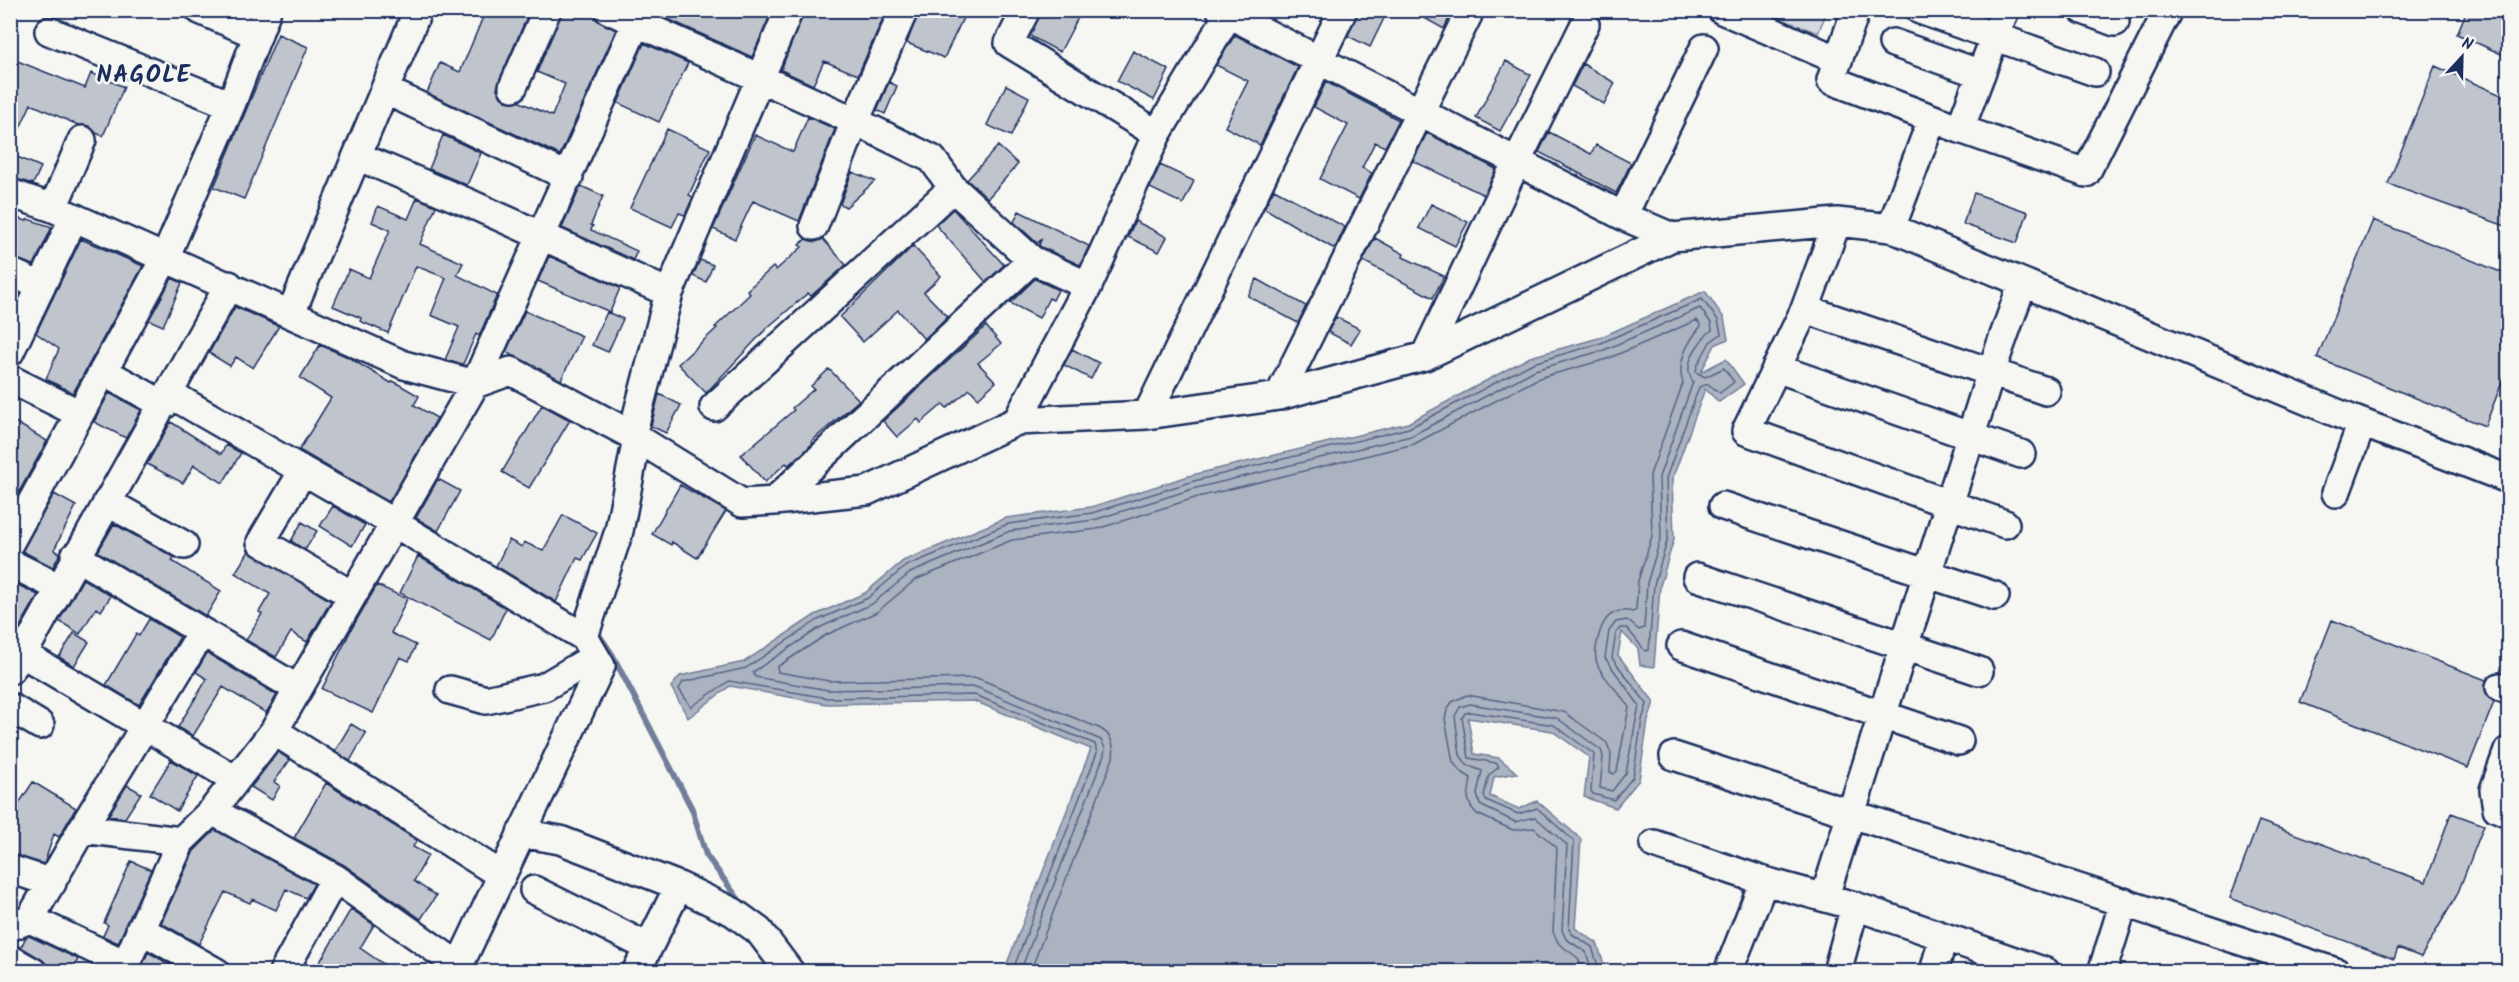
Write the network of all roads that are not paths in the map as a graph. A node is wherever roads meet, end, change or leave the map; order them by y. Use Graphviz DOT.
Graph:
graph roads {
  1 [pos="200,10"];
  2 [pos="418,10"];
  3 [pos="547,10"];
  4 [pos="609,10"];
  5 [pos="789,10"];
  6 [pos="904,10"];
  7 [pos="1026,10"];
  8 [pos="1343,10"];
  9 [pos="1722,10"];
  10 [pos="1856,10"];
  11 [pos="1920,10"];
  12 [pos="2005,10"];
  13 [pos="2083,10"];
  14 [pos="2168,10"];
  15 [pos="1227,12"];
  16 [pos="1468,15"];
  17 [pos="655,22"];
  18 [pos="2115,22"];
  19 [pos="262,23"];
  20 [pos="1585,24"];
  21 [pos="48,31"];
  22 [pos="1995,38"];
  23 [pos="1893,43"];
  24 [pos="1704,48"];
  25 [pos="1838,60"];
  26 [pos="1319,61"];
  27 [pos="2095,72"];
  28 [pos="1981,74"];
  29 [pos="761,80"];
  30 [pos="513,87"];
  31 [pos="385,90"];
  32 [pos="231,105"];
  33 [pos="1420,112"];
  34 [pos="1932,119"];
  35 [pos="855,121"];
  36 [pos="1960,129"];
  37 [pos="1157,134"];
  38 [pos="82,140"];
  39 [pos="357,156"];
  40 [pos="1517,161"];
  41 [pos="569,177"];
  42 [pos="953,188"];
  43 [pos="10,193"];
  44 [pos="63,212"];
  45 [pos="1623,216"];
  46 [pos="1837,222"];
  47 [pos="814,226"];
  48 [pos="1891,228"];
  49 [pos="542,235"];
  50 [pos="1672,237"];
  51 [pos="165,258"];
  52 [pos="1032,260"];
  53 [pos="10,272"];
  54 [pos="229,285"];
  55 [pos="2022,285"];
  56 [pos="41,286"];
  57 [pos="1088,286"];
  58 [pos="669,293"];
  59 [pos="1805,309"];
  60 [pos="291,313"];
  61 [pos="10,352"];
  62 [pos="1425,357"];
  63 [pos="1776,368"];
  64 [pos="103,371"];
  65 [pos="1990,372"];
  66 [pos="10,379"];
  67 [pos="475,384"];
  68 [pos="2046,391"];
  69 [pos="1279,396"];
  70 [pos="167,399"];
  71 [pos="714,407"];
  72 [pos="80,414"];
  73 [pos="1147,416"];
  74 [pos="1017,421"];
  75 [pos="2362,423"];
  76 [pos="634,437"];
  77 [pos="1970,437"];
  78 [pos="2021,454"];
  79 [pos="303,471"];
  80 [pos="2507,475"];
  81 [pos="2336,493"];
  82 [pos="774,501"];
  83 [pos="107,502"];
  84 [pos="1948,504"];
  85 [pos="1723,506"];
  86 [pos="394,523"];
  87 [pos="2005,524"];
  88 [pos="12,537"];
  89 [pos="184,545"];
  90 [pos="75,556"];
  91 [pos="10,563"];
  92 [pos="1926,574"];
  93 [pos="1697,577"];
  94 [pos="58,587"];
  95 [pos="352,595"];
  96 [pos="1995,596"];
  97 [pos="202,632"];
  98 [pos="1681,646"];
  99 [pos="1904,646"];
  100 [pos="590,647"];
  101 [pos="17,662"];
  102 [pos="1979,671"];
  103 [pos="544,687"];
  104 [pos="298,689"];
  105 [pos="450,690"];
  106 [pos="10,707"];
  107 [pos="581,707"];
  108 [pos="1881,715"];
  109 [pos="40,725"];
  110 [pos="145,726"];
  111 [pos="274,731"];
  112 [pos="1959,741"];
  113 [pos="2508,751"];
  114 [pos="1674,756"];
  115 [pos="236,780"];
  116 [pos="212,811"];
  117 [pos="1851,813"];
  118 [pos="2508,813"];
  119 [pos="82,829"];
  120 [pos="521,833"];
  121 [pos="181,842"];
  122 [pos="1654,844"];
  123 [pos="10,869"];
  124 [pos="501,875"];
  125 [pos="335,878"];
  126 [pos="1764,881"];
  127 [pos="52,883"];
  128 [pos="679,886"];
  129 [pos="534,890"];
  130 [pos="1824,896"];
  131 [pos="2124,902"];
  132 [pos="1855,906"];
  133 [pos="20,923"];
  134 [pos="140,928"];
  135 [pos="1943,938"];
  136 [pos="648,947"];
  137 [pos="10,959"];
  138 [pos="124,968"];
  139 [pos="458,969"];
  140 [pos="2035,970"];
  141 [pos="33,972"];
  142 [pos="216,972"];
  143 [pos="283,972"];
  144 [pos="636,972"];
  145 [pos="790,972"];
  146 [pos="1728,972"];
  147 [pos="1837,972"];
  148 [pos="1934,972"];
  149 [pos="2102,972"];
  150 [pos="2336,972"];
  1 -- 19 [label="street"];
  2 -- 31 [label="street"];
  3 -- 30 [label="street"];
  4 -- 17 [label="street"];
  5 -- 29 [label="street"];
  6 -- 35 [label="street"];
  7 -- 37 [label="street"];
  8 -- 26 [label="street"];
  9 -- 25 [label="street"];
  10 -- 25 [label="street"];
  11 -- 22 [label="street"];
  12 -- 22 [label="street"];
  13 -- 18 [label="street"];
  14 -- 36 [label="street"];
  15 -- 26 [label="street"];
  15 -- 37 [label="street"];
  16 -- 33 [label="street"];
  17 -- 29 [label="street"];
  17 -- 41 [label="street"];
  19 -- 32 [label="street"];
  20 -- 40 [label="street"];
  21 -- 32 [label="street"];
  22 -- 27 [label="street"];
  22 -- 28 [label="street"];
  23 -- 28 [label="street"];
  24 -- 45 [label="street"];
  25 -- 34 [label="street"];
  26 -- 33 [label="street"];
  26 -- 73 [label="street"];
  28 -- 36 [label="street"];
  29 -- 35 [label="street"];
  29 -- 58 [label="street"];
  31 -- 39 [label="street"];
  31 -- 41 [label="street"];
  32 -- 51 [label="street"];
  33 -- 40 [label="street"];
  33 -- 69 [label="street"];
  34 -- 36 [label="street"];
  34 -- 48 [label="street"];
  35 -- 42 [label="street"];
  35 -- 47 [label="street"];
  37 -- 57 [label="street"];
  38 -- 44 [label="street"];
  39 -- 49 [label="street"];
  39 -- 60 [label="street"];
  40 -- 45 [label="street"];
  40 -- 62 [label="street"];
  41 -- 49 [label="street"];
  42 -- 52 [label="street"];
  42 -- 71 [label="street"];
  43 -- 44 [label="street"];
  44 -- 51 [label="street"];
  44 -- 56 [label="street"];
  45 -- 50 [label="street"];
  46 -- 48 [label="street"];
  46 -- 50 [label="street"];
  46 -- 59 [label="street"];
  48 -- 55 [label="street"];
  49 -- 58 [label="street"];
  49 -- 67 [label="street"];
  50 -- 62 [label="street"];
  51 -- 54 [label="street"];
  51 -- 64 [label="street"];
  52 -- 57 [label="street"];
  52 -- 82 [label="street"];
  53 -- 56 [label="street"];
  54 -- 60 [label="street"];
  54 -- 70 [label="street"];
  55 -- 65 [label="street"];
  55 -- 75 [label="street"];
  56 -- 61 [label="street"];
  57 -- 74 [label="street"];
  58 -- 76 [label="street"];
  59 -- 63 [label="street"];
  59 -- 65 [label="street"];
  60 -- 67 [label="street"];
  62 -- 69 [label="street"];
  63 -- 77 [label="street"];
  63 -- 84 [label="street"];
  64 -- 70 [label="street"];
  64 -- 72 [label="street"];
  65 -- 68 [label="street"];
  65 -- 77 [label="street"];
  66 -- 72 [label="street"];
  67 -- 76 [label="street"];
  67 -- 86 [label="street"];
  69 -- 73 [label="street"];
  70 -- 79 [label="street"];
  70 -- 83 [label="street"];
  72 -- 88 [label="street"];
  73 -- 74 [label="street"];
  74 -- 82 [label="street"];
  75 -- 80 [label="street"];
  75 -- 81 [label="street"];
  76 -- 82 [label="street"];
  76 -- 100 [label="street"];
  77 -- 78 [label="street"];
  77 -- 84 [label="street"];
  79 -- 86 [label="street"];
  79 -- 95 [label="street"];
  83 -- 89 [label="street"];
  83 -- 90 [label="street"];
  84 -- 87 [label="street"];
  84 -- 92 [label="street"];
  85 -- 92 [label="street"];
  86 -- 95 [label="street"];
  86 -- 100 [label="street"];
  90 -- 94 [label="street"];
  90 -- 97 [label="street"];
  91 -- 94 [label="street"];
  92 -- 96 [label="street"];
  92 -- 99 [label="street"];
  93 -- 99 [label="street"];
  94 -- 101 [label="street"];
  95 -- 104 [label="street"];
  97 -- 104 [label="street"];
  97 -- 110 [label="street"];
  98 -- 108 [label="street"];
  99 -- 102 [label="street"];
  99 -- 108 [label="street"];
  100 -- 103 [label="street"];
  100 -- 107 [label="street"];
  101 -- 110 [label="street"];
  103 -- 105 [label="street"];
  103 -- 107 [label="street"];
  104 -- 111 [label="street"];
  106 -- 109 [label="street"];
  107 -- 120 [label="street"];
  108 -- 112 [label="street"];
  108 -- 117 [label="street"];
  110 -- 115 [label="street"];
  110 -- 119 [label="street"];
  111 -- 115 [label="street"];
  111 -- 124 [label="street"];
  113 -- 118 [label="street"];
  114 -- 117 [label="street"];
  115 -- 116 [label="street"];
  116 -- 121 [label="street"];
  116 -- 125 [label="street"];
  117 -- 130 [label="street"];
  117 -- 131 [label="street"];
  119 -- 121 [label="street"];
  119 -- 127 [label="street"];
  120 -- 124 [label="street"];
  120 -- 128 [label="street"];
  121 -- 134 [label="street"];
  122 -- 126 [label="street"];
  123 -- 127 [label="street"];
  124 -- 139 [label="street"];
  125 -- 139 [label="street"];
  125 -- 143 [label="street"];
  126 -- 130 [label="street"];
  126 -- 146 [label="street"];
  127 -- 133 [label="street"];
  128 -- 136 [label="street"];
  128 -- 145 [label="street"];
  129 -- 136 [label="street"];
  130 -- 132 [label="street"];
  131 -- 149 [label="street"];
  131 -- 150 [label="street"];
  132 -- 135 [label="street"];
  132 -- 147 [label="street"];
  133 -- 138 [label="street"];
  134 -- 138 [label="street"];
  134 -- 142 [label="street"];
  135 -- 140 [label="street"];
  135 -- 148 [label="street"];
  136 -- 144 [label="street"];
  137 -- 141 [label="street"];
}
